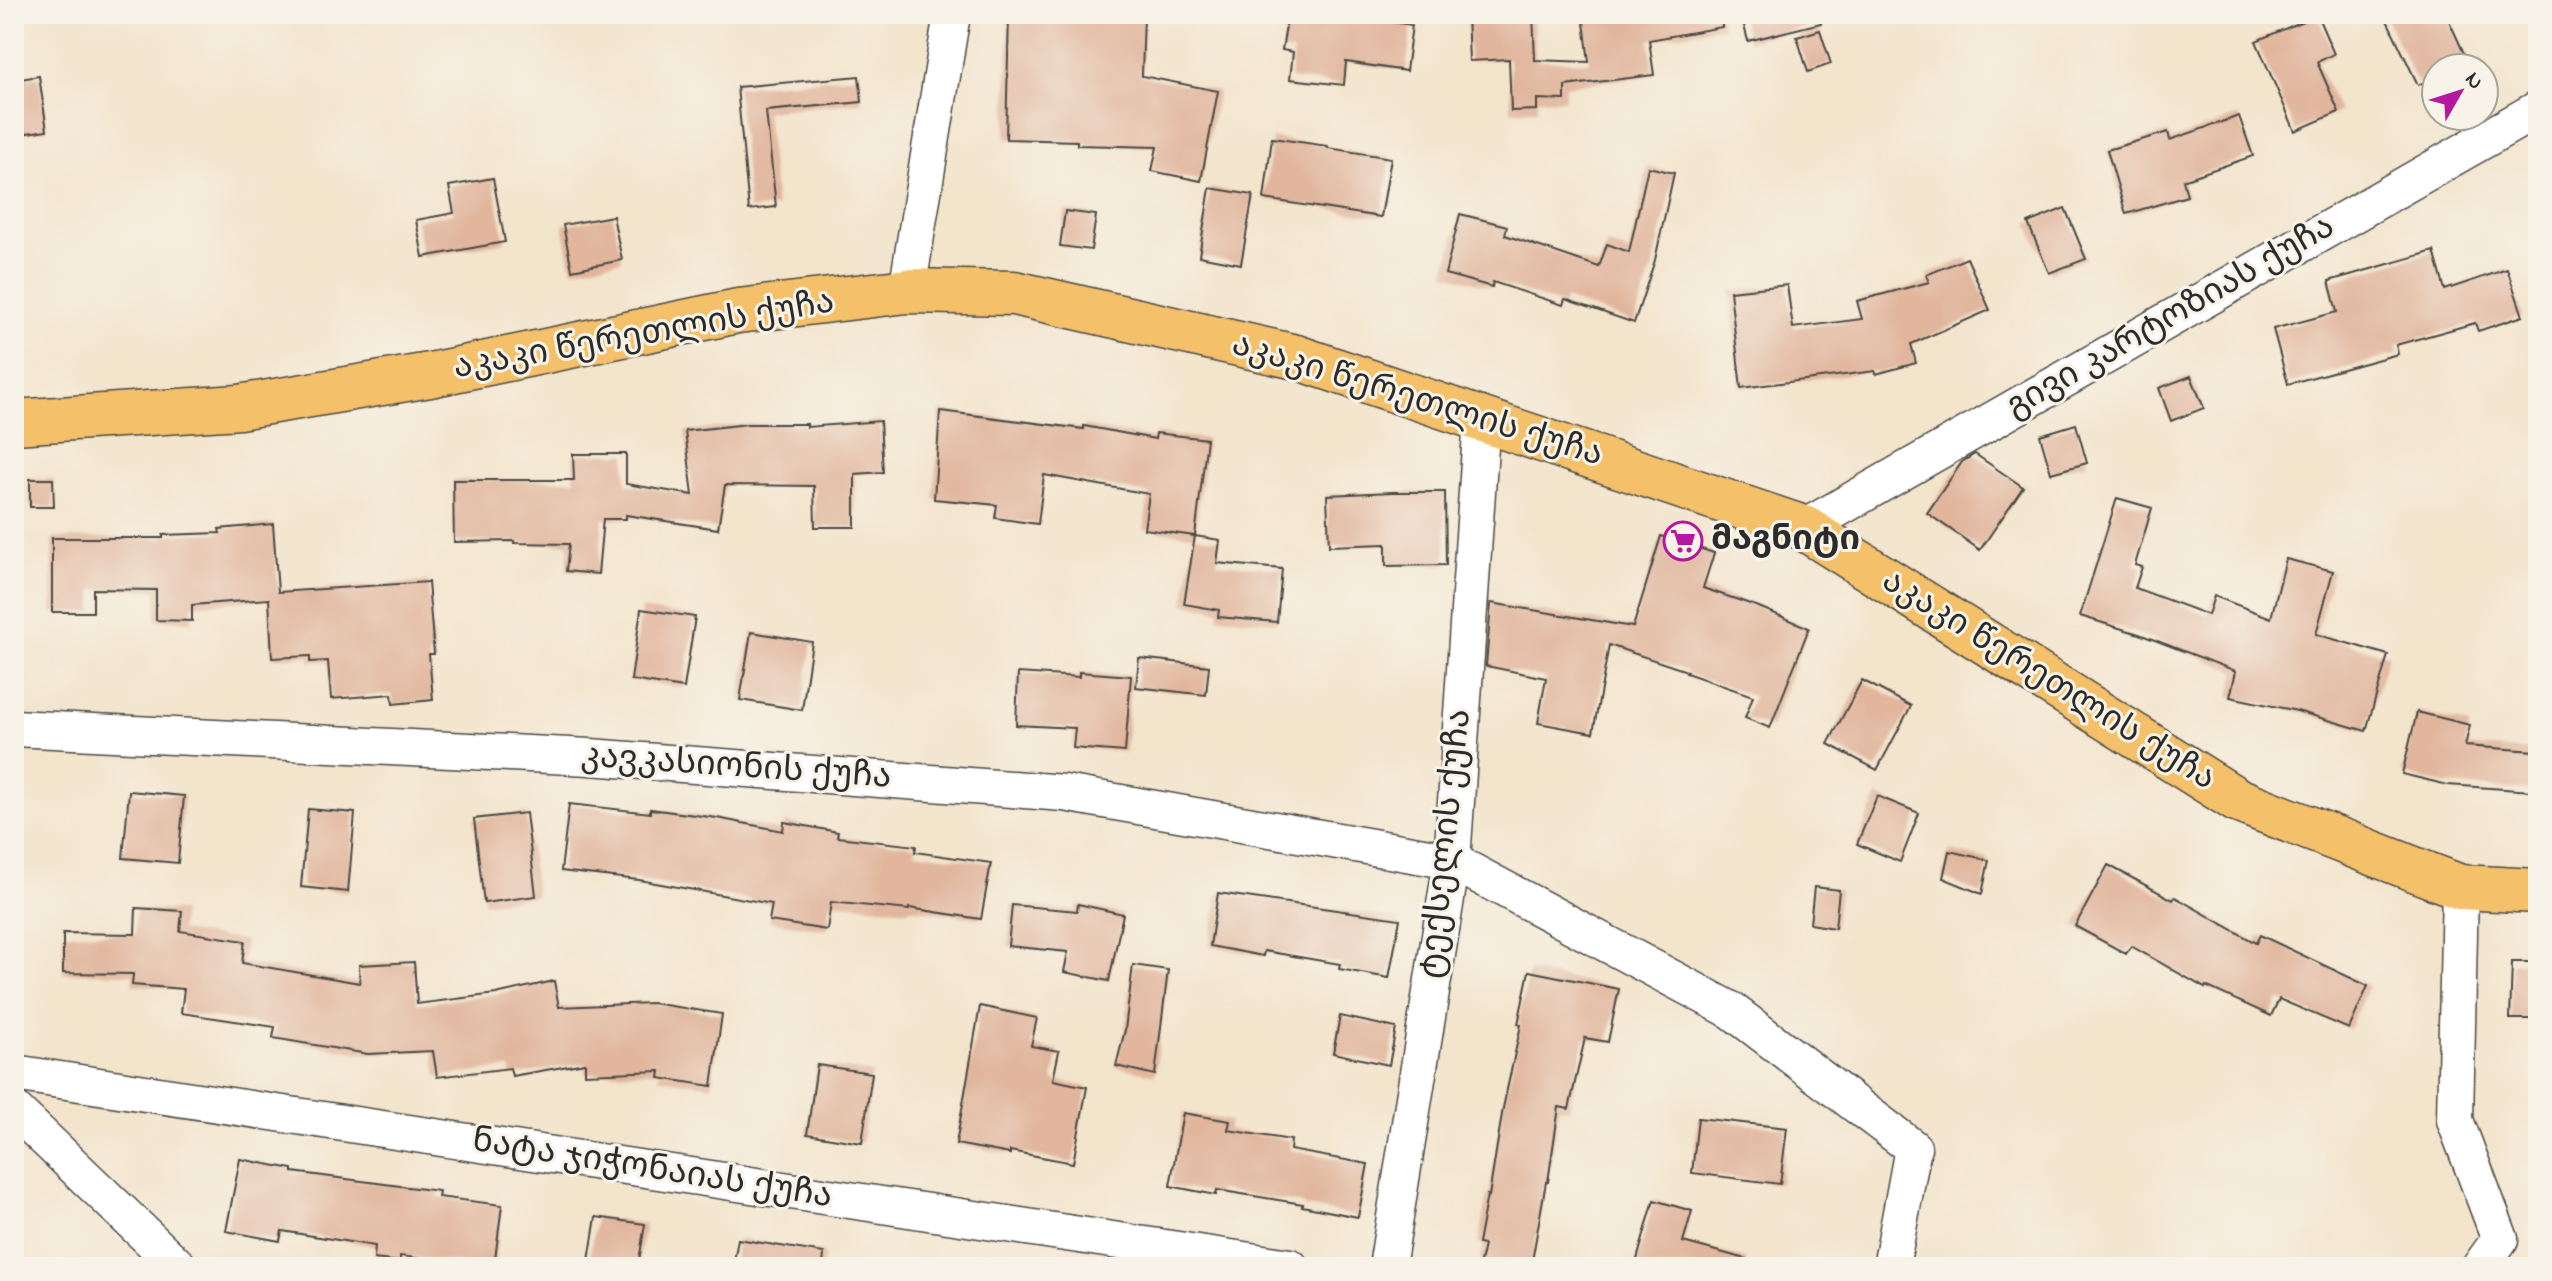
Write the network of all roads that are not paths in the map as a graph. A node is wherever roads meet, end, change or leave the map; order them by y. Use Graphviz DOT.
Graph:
graph roads {
  1 [pos="952,14"];
  2 [pos="2538,109"];
  3 [pos="907,291"];
  4 [pos="1482,418"];
  5 [pos="14,422"];
  6 [pos="1804,528"];
  7 [pos="14,728"];
  8 [pos="1452,861"];
  9 [pos="2460,887"];
  10 [pos="2538,891"];
  11 [pos="14,1073"];
  12 [pos="14,1109"];
  13 [pos="179,1267"];
  14 [pos="1290,1267"];
  15 [pos="1387,1267"];
  16 [pos="1891,1267"];
  17 [pos="2480,1267"];
  1 -- 3 [label="street"];
  2 -- 6 [label="street, გივი კარტოზიას ქუჩა"];
  3 -- 4 [label="main road, აკაკი წერეთლის ქუჩა"];
  3 -- 5 [label="main road, აკაკი წერეთლის ქუჩა"];
  4 -- 6 [label="main road, აკაკი წერეთლის ქუჩა"];
  4 -- 8 [label="street, ტექსელის ქუჩა"];
  6 -- 9 [label="main road, აკაკი წერეთლის ქუჩა"];
  7 -- 8 [label="street, კავკასიონის ქუჩა"];
  8 -- 15 [label="street, ტექსელის ქუჩა"];
  8 -- 16 [label="street, კავკასიონის ქუჩა"];
  9 -- 10 [label="main road, აკაკი წერეთლის ქუჩა"];
  9 -- 17 [label="street"];
  11 -- 14 [label="street, ნატა ჯიჭონაიას ქუჩა"];
  12 -- 13 [label="street"];
}
